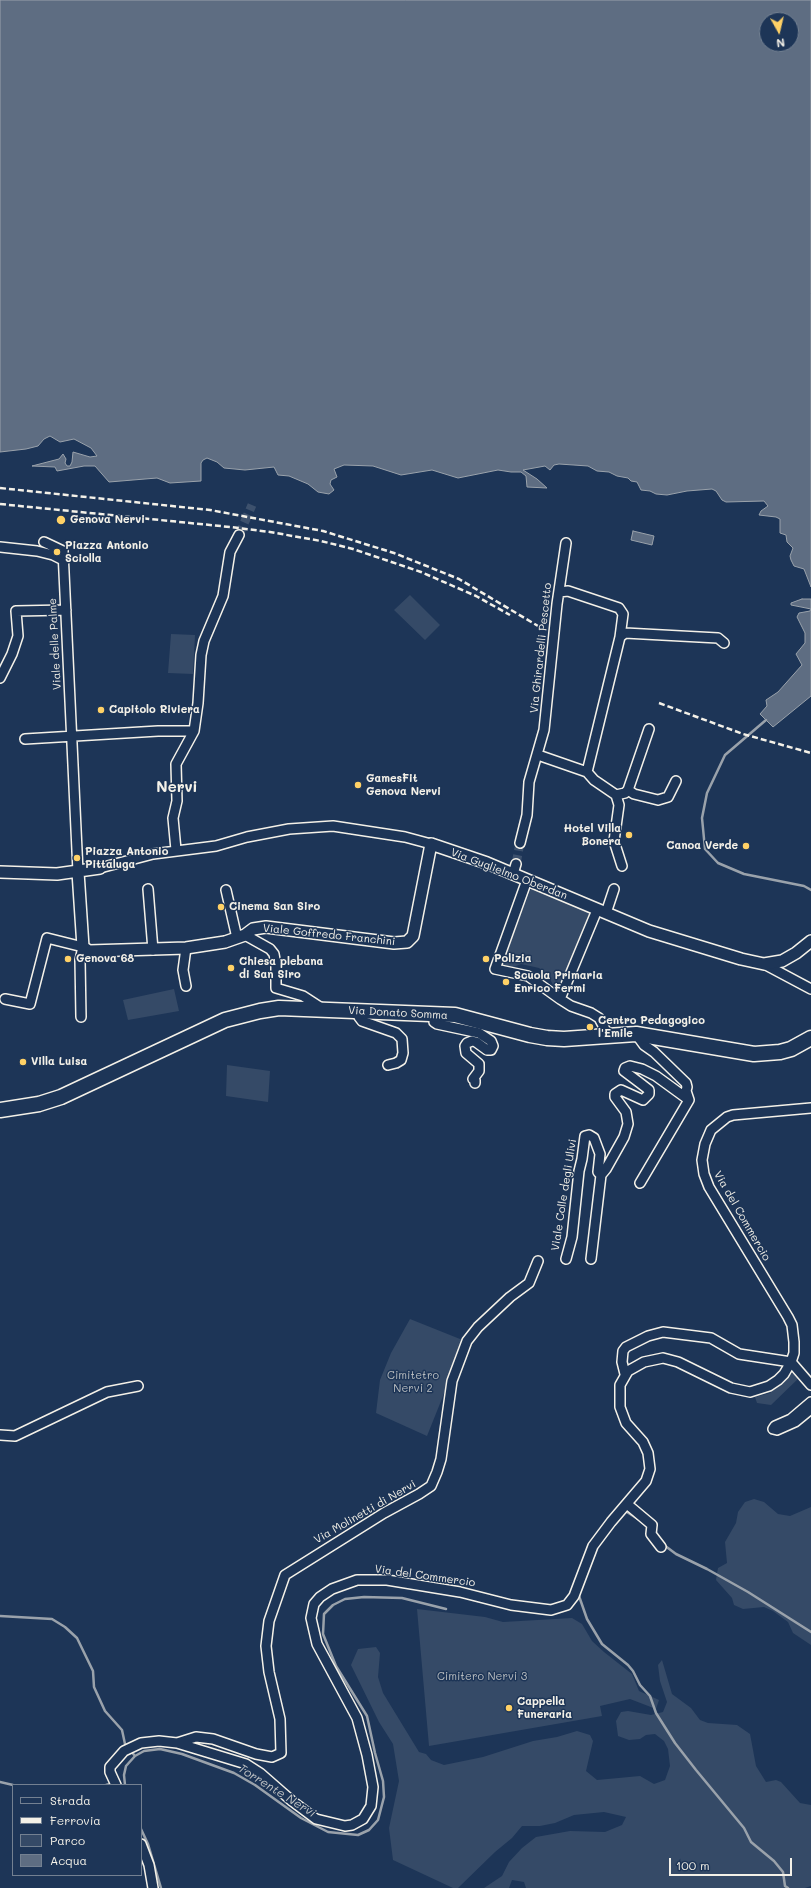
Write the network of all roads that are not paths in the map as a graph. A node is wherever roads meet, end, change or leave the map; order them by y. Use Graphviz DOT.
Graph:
graph roads {
  1 [pos="239,535"];
  2 [pos="44,542"];
  3 [pos="566,543"];
  4 [pos="0,547"];
  5 [pos="63,555"];
  6 [pos="559,592"];
  7 [pos="66,610"];
  8 [pos="620,637"];
  9 [pos="724,643"];
  10 [pos="0,678"];
  11 [pos="649,729"];
  12 [pos="194,731"];
  13 [pos="72,737"];
  14 [pos="25,739"];
  15 [pos="538,755"];
  16 [pos="587,772"];
  17 [pos="676,781"];
  18 [pos="628,790"];
  19 [pos="616,795"];
  20 [pos="520,843"];
  21 [pos="431,844"];
  22 [pos="176,850"];
  23 [pos="622,866"];
  24 [pos="100,868"];
  25 [pos="0,872"];
  26 [pos="78,874"];
  27 [pos="526,880"];
  28 [pos="148,889"];
  29 [pos="614,889"];
  30 [pos="226,890"];
  31 [pos="602,911"];
  32 [pos="241,937"];
  33 [pos="811,941"];
  34 [pos="83,947"];
  35 [pos="186,948"];
  36 [pos="153,950"];
  37 [pos="764,964"];
  38 [pos="186,986"];
  39 [pos="811,988"];
  40 [pos="560,998"];
  41 [pos="5,999"];
  42 [pos="324,1009"];
  43 [pos="358,1010"];
  44 [pos="435,1014"];
  45 [pos="81,1017"];
  46 [pos="636,1034"];
  47 [pos="608,1035"];
  48 [pos="811,1039"];
  49 [pos="388,1065"];
  50 [pos="475,1083"];
  51 [pos="689,1100"];
  52 [pos="811,1108"];
  53 [pos="0,1110"];
  54 [pos="601,1175"];
  55 [pos="640,1183"];
  56 [pos="566,1259"];
  57 [pos="591,1259"];
  58 [pos="538,1261"];
  59 [pos="791,1362"];
  60 [pos="625,1374"];
  61 [pos="811,1385"];
  62 [pos="138,1386"];
  63 [pos="811,1402"];
  64 [pos="811,1409"];
  65 [pos="0,1435"];
  66 [pos="627,1504"];
  67 [pos="661,1546"];
  68 [pos="177,1743"];
  69 [pos="116,1784"];
  70 [pos="142,1847"];
  71 [pos="153,1888"];
  1 -- 12 [label="street"];
  2 -- 5 [label="street"];
  3 -- 6 [label="street, Via Ghirardelli Pescetto"];
  4 -- 5 [label="street"];
  5 -- 7 [label="street, Viale delle Palme"];
  6 -- 8 [label="street"];
  6 -- 15 [label="street, Via Ghirardelli Pescetto"];
  7 -- 10 [label="street"];
  7 -- 13 [label="street, Viale delle Palme"];
  8 -- 9 [label="street"];
  8 -- 16 [label="street"];
  11 -- 18 [label="street"];
  12 -- 13 [label="street"];
  12 -- 22 [label="street"];
  13 -- 14 [label="street"];
  13 -- 26 [label="street, Viale delle Palme"];
  15 -- 16 [label="street"];
  15 -- 20 [label="street, Via Ghirardelli Pescetto"];
  16 -- 19 [label="street"];
  17 -- 18 [label="street"];
  18 -- 19 [label="street"];
  19 -- 23 [label="street"];
  21 -- 22 [label="street, Via Guglielmo Oberdan"];
  21 -- 27 [label="street, Via Guglielmo Oberdan"];
  21 -- 32 [label="street, Viale Goffredo Franchini"];
  22 -- 24 [label="street, Via Guglielmo Oberdan"];
  24 -- 26 [label="street"];
  25 -- 26 [label="street"];
  26 -- 34 [label="street"];
  27 -- 31 [label="street, Via Guglielmo Oberdan"];
  27 -- 40 [label="street"];
  28 -- 36 [label="street"];
  29 -- 31 [label="street"];
  30 -- 32 [label="street"];
  31 -- 37 [label="street, Via Guglielmo Oberdan"];
  31 -- 40 [label="street"];
  32 -- 35 [label="street, Viale Goffredo Franchini"];
  32 -- 42 [label="street"];
  33 -- 37 [label="street, Via Guglielmo Oberdan"];
  34 -- 36 [label="street, Viale Goffredo Franchini"];
  34 -- 41 [label="street"];
  34 -- 45 [label="street"];
  35 -- 36 [label="street, Viale Goffredo Franchini"];
  35 -- 38 [label="street"];
  37 -- 39 [label="street"];
  40 -- 47 [label="street"];
  42 -- 43 [label="main road, Via Donato Somma"];
  42 -- 53 [label="main road, Via Donato Somma"];
  43 -- 44 [label="main road, Via Donato Somma"];
  43 -- 49 [label="street"];
  44 -- 47 [label="main road, Via Donato Somma"];
  44 -- 50 [label="street"];
  46 -- 47 [label="main road, Via Donato Somma"];
  46 -- 48 [label="main road, Via Donato Somma"];
  46 -- 51 [label="street"];
  51 -- 54 [label="street, Viale Colle degli Ulivi"];
  51 -- 55 [label="street"];
  52 -- 59 [label="street, Via del Commercio"];
  54 -- 56 [label="street, Viale Colle degli Ulivi"];
  54 -- 57 [label="street, Viale Colle degli Ulivi"];
  58 -- 68 [label="street, Via Molinetti di Nervi"];
  59 -- 60 [label="street, Via del Commercio"];
  59 -- 60 [label="street, Via del Commercio"];
  59 -- 61 [label="street"];
  60 -- 66 [label="street, Via del Commercio"];
  62 -- 65 [label="street"];
  63 -- 64 [label="street"];
  66 -- 67 [label="street"];
  66 -- 68 [label="street, Via del Commercio"];
  68 -- 69 [label="street, Via del Commercio"];
  70 -- 71 [label="street"];
}
